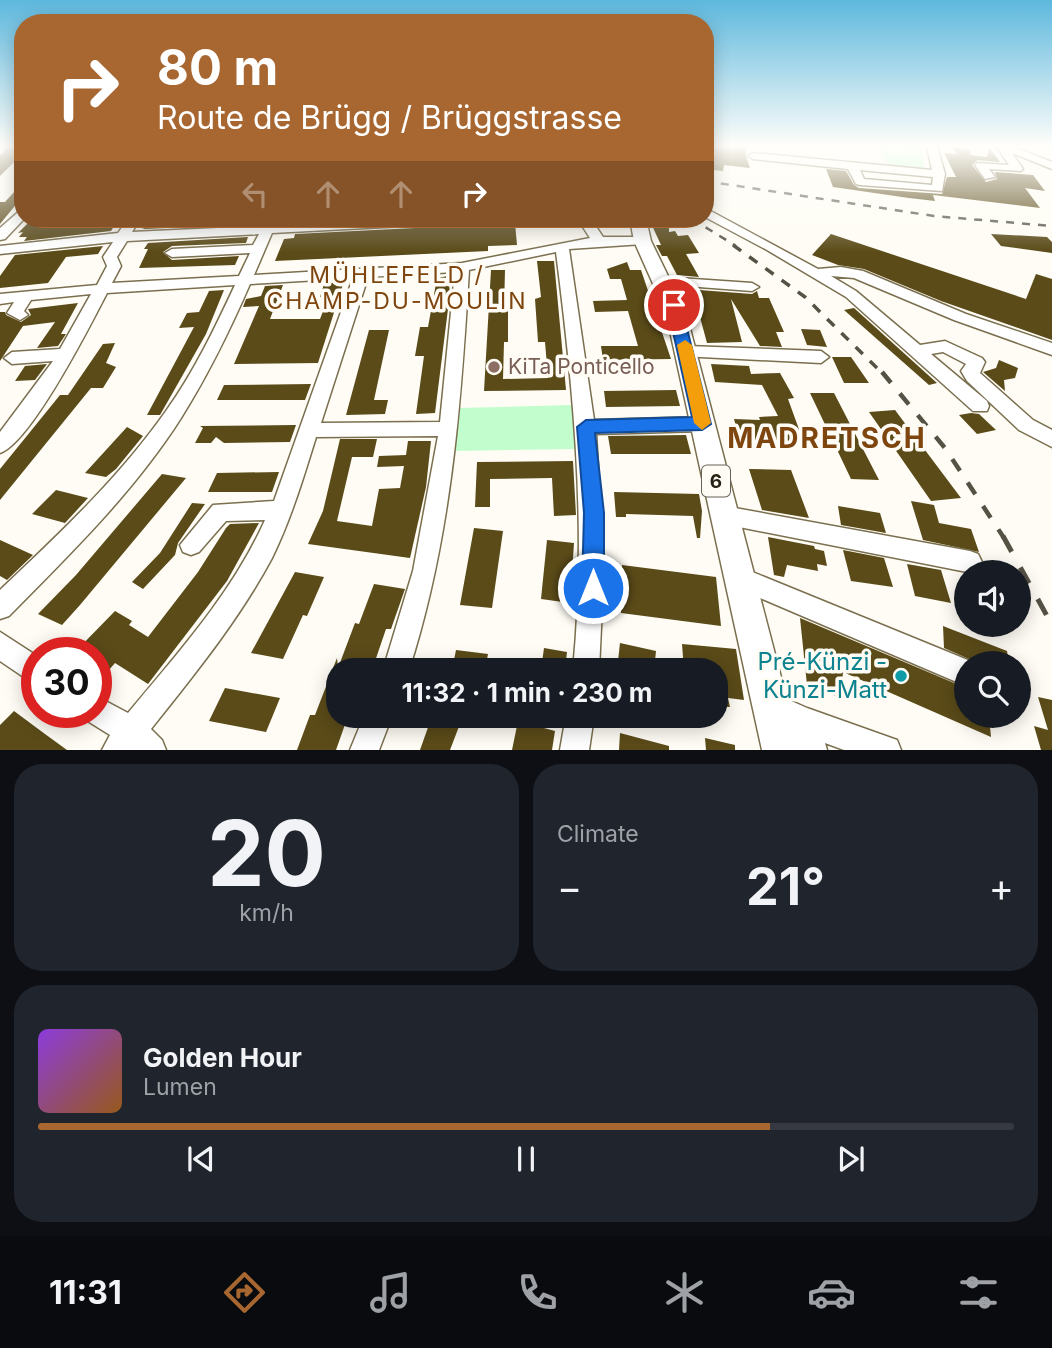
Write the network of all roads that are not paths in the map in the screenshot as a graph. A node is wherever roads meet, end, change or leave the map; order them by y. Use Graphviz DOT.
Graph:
graph roads {
  1 [pos="866,182"];
  2 [pos="939,182"];
  3 [pos="714,217"];
  4 [pos="14,221"];
  5 [pos="128,228"];
  6 [pos="224,228"];
  7 [pos="268,228"];
  8 [pos="591,228"];
  9 [pos="640,229"];
  10 [pos="0,236"];
  11 [pos="121,237"];
  12 [pos="598,240"];
  13 [pos="562,247"];
  14 [pos="258,249"];
  15 [pos="0,250"];
  16 [pos="172,253"];
  17 [pos="462,267"];
  18 [pos="195,269"];
  19 [pos="362,272"];
  20 [pos="816,273"];
  21 [pos="244,279"];
  22 [pos="664,281"];
  23 [pos="188,283"];
  24 [pos="752,287"];
  25 [pos="102,289"];
  26 [pos="26,296"];
  27 [pos="0,299"];
  28 [pos="20,315"];
  29 [pos="1052,349"];
  30 [pos="916,351"];
  31 [pos="687,352"];
  32 [pos="68,354"];
  33 [pos="821,357"];
  34 [pos="12,358"];
  35 [pos="980,406"];
  36 [pos="702,424"];
  37 [pos="586,427"];
  38 [pos="449,429"];
  39 [pos="309,430"];
  40 [pos="1052,439"];
  41 [pos="0,445"];
  42 [pos="282,510"];
  43 [pos="724,515"];
  44 [pos="191,545"];
  45 [pos="960,560"];
  46 [pos="740,578"];
  47 [pos="0,607"];
  48 [pos="0,645"];
  49 [pos="400,658"];
  50 [pos="587,658"];
  51 [pos="21,661"];
  52 [pos="954,668"];
  53 [pos="771,706"];
  54 [pos="803,721"];
  55 [pos="112,724"];
  56 [pos="373,728"];
  57 [pos="578,728"];
  58 [pos="133,744"];
  59 [pos="364,750"];
  60 [pos="574,750"];
  61 [pos="781,750"];
  62 [pos="813,750"];
  63 [pos="887,750"];
  1 -- 2 [label="street"];
  3 -- 20 [label="street"];
  4 -- 10 [label="street"];
  5 -- 11 [label="street"];
  6 -- 11 [label="street"];
  7 -- 14 [label="street"];
  8 -- 12 [label="street"];
  9 -- 12 [label="street"];
  9 -- 22 [label="main road, 6"];
  11 -- 15 [label="street"];
  11 -- 25 [label="street"];
  12 -- 13 [label="street"];
  13 -- 17 [label="street"];
  13 -- 37 [label="street"];
  14 -- 16 [label="street"];
  14 -- 21 [label="street"];
  17 -- 19 [label="street"];
  17 -- 38 [label="street"];
  18 -- 23 [label="street"];
  19 -- 21 [label="street"];
  19 -- 39 [label="street"];
  20 -- 29 [label="street"];
  20 -- 30 [label="street"];
  21 -- 23 [label="street"];
  21 -- 47 [label="street"];
  22 -- 24 [label="street"];
  22 -- 31 [label="main road, 6"];
  23 -- 25 [label="street"];
  25 -- 26 [label="street"];
  25 -- 32 [label="street"];
  26 -- 27 [label="street"];
  26 -- 28 [label="street"];
  30 -- 35 [label="street"];
  30 -- 40 [label="street"];
  31 -- 33 [label="street"];
  31 -- 36 [label="main road, 6"];
  32 -- 34 [label="street"];
  32 -- 41 [label="street"];
  36 -- 37 [label="street"];
  36 -- 43 [label="main road, 6"];
  37 -- 50 [label="street"];
  38 -- 39 [label="street"];
  38 -- 49 [label="street"];
  39 -- 42 [label="street"];
  42 -- 44 [label="street"];
  42 -- 58 [label="street"];
  43 -- 45 [label="street"];
  43 -- 46 [label="main road, 6"];
  46 -- 52 [label="street"];
  46 -- 53 [label="main road, 6"];
  48 -- 51 [label="street"];
  53 -- 54 [label="street"];
  53 -- 61 [label="main road, 6"];
  54 -- 62 [label="street"];
  54 -- 63 [label="street"];
  55 -- 58 [label="street"];
  56 -- 59 [label="street"];
  57 -- 60 [label="street"];
}
